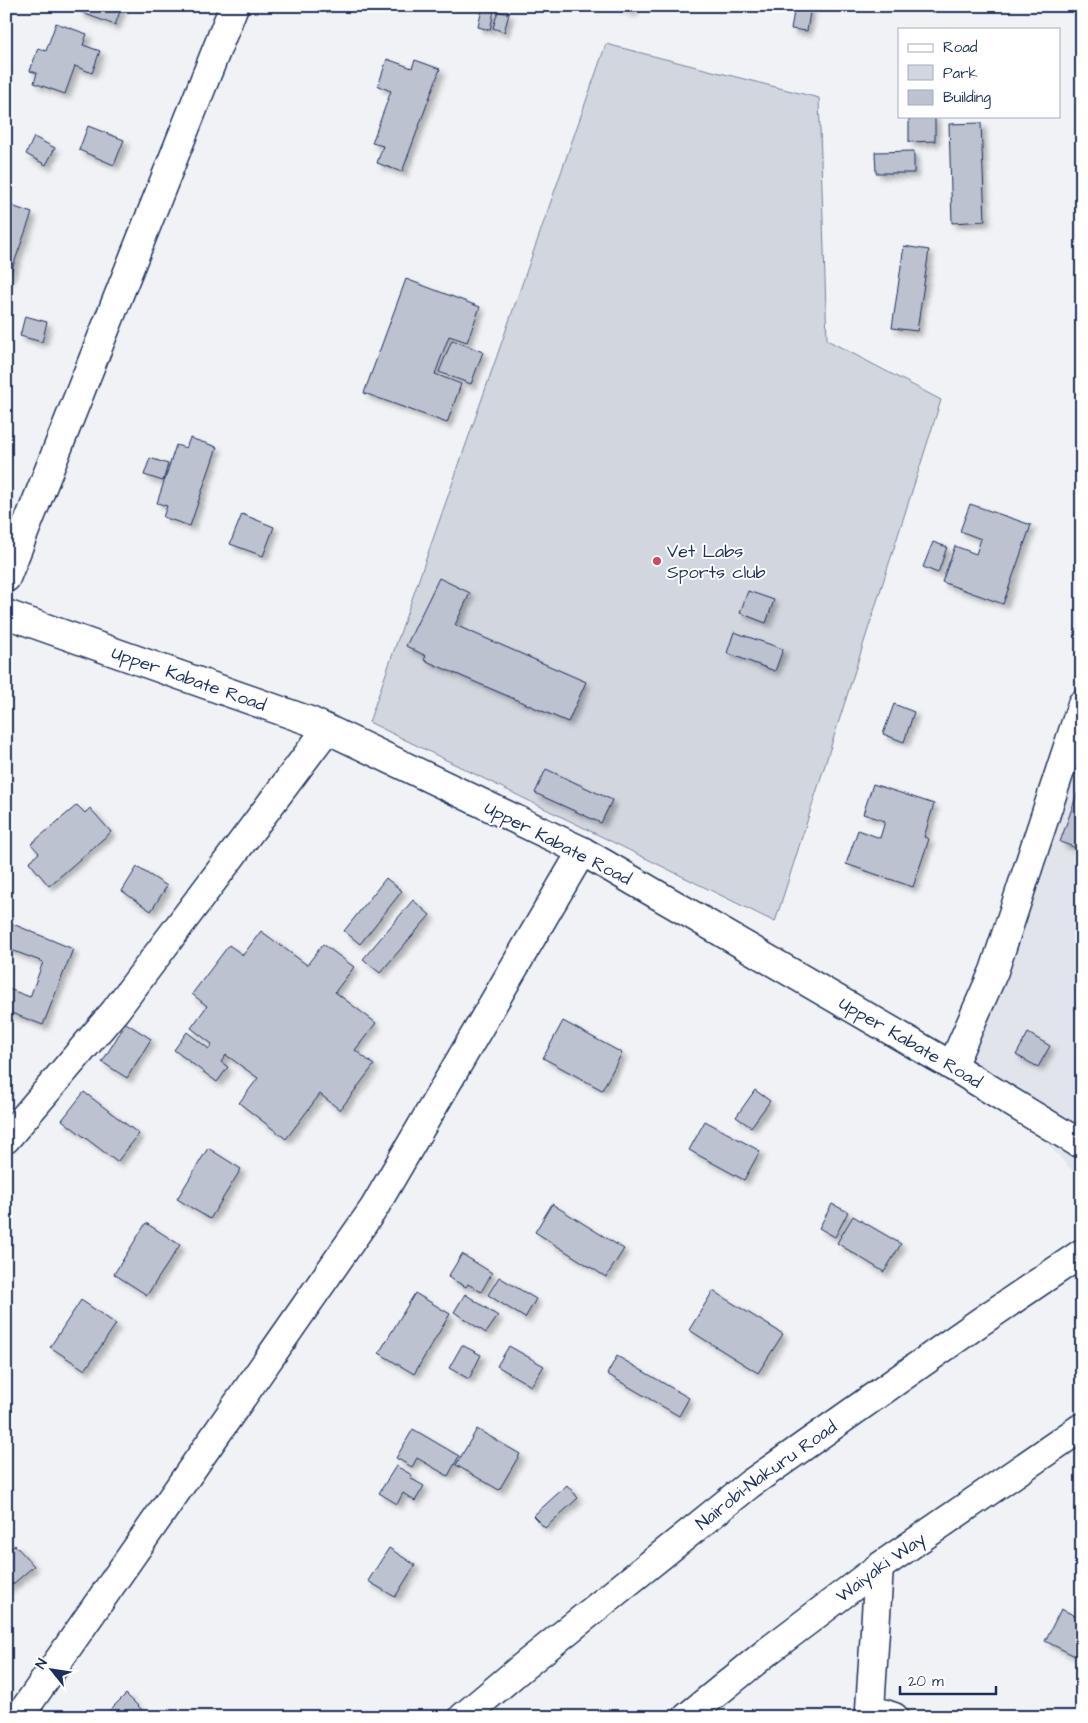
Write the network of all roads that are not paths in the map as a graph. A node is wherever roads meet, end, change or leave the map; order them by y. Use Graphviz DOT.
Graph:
graph roads {
  1 [pos="234,6"];
  2 [pos="6,578"];
  3 [pos="6,614"];
  4 [pos="1082,704"];
  5 [pos="326,729"];
  6 [pos="582,851"];
  7 [pos="952,1066"];
  8 [pos="6,1139"];
  9 [pos="1077,1142"];
  10 [pos="1082,1253"];
  11 [pos="1082,1427"];
  12 [pos="879,1567"];
  13 [pos="877,1714"];
  14 [pos="20,1717"];
  15 [pos="463,1717"];
  16 [pos="687,1717"];
  1 -- 2 [label="main road"];
  3 -- 5 [label="main road, Upper Kabate Road"];
  4 -- 7 [label="main road"];
  5 -- 6 [label="main road, Upper Kabate Road"];
  5 -- 8 [label="main road"];
  6 -- 7 [label="main road, Upper Kabate Road"];
  6 -- 14 [label="main road"];
  7 -- 9 [label="main road, Upper Kabate Road"];
  10 -- 15 [label="main road, Nairobi-Nakuru Road"];
  11 -- 12 [label="main road, Waiyaki Way"];
  12 -- 13 [label="main road"];
  12 -- 16 [label="main road, Waiyaki Way"];
}
